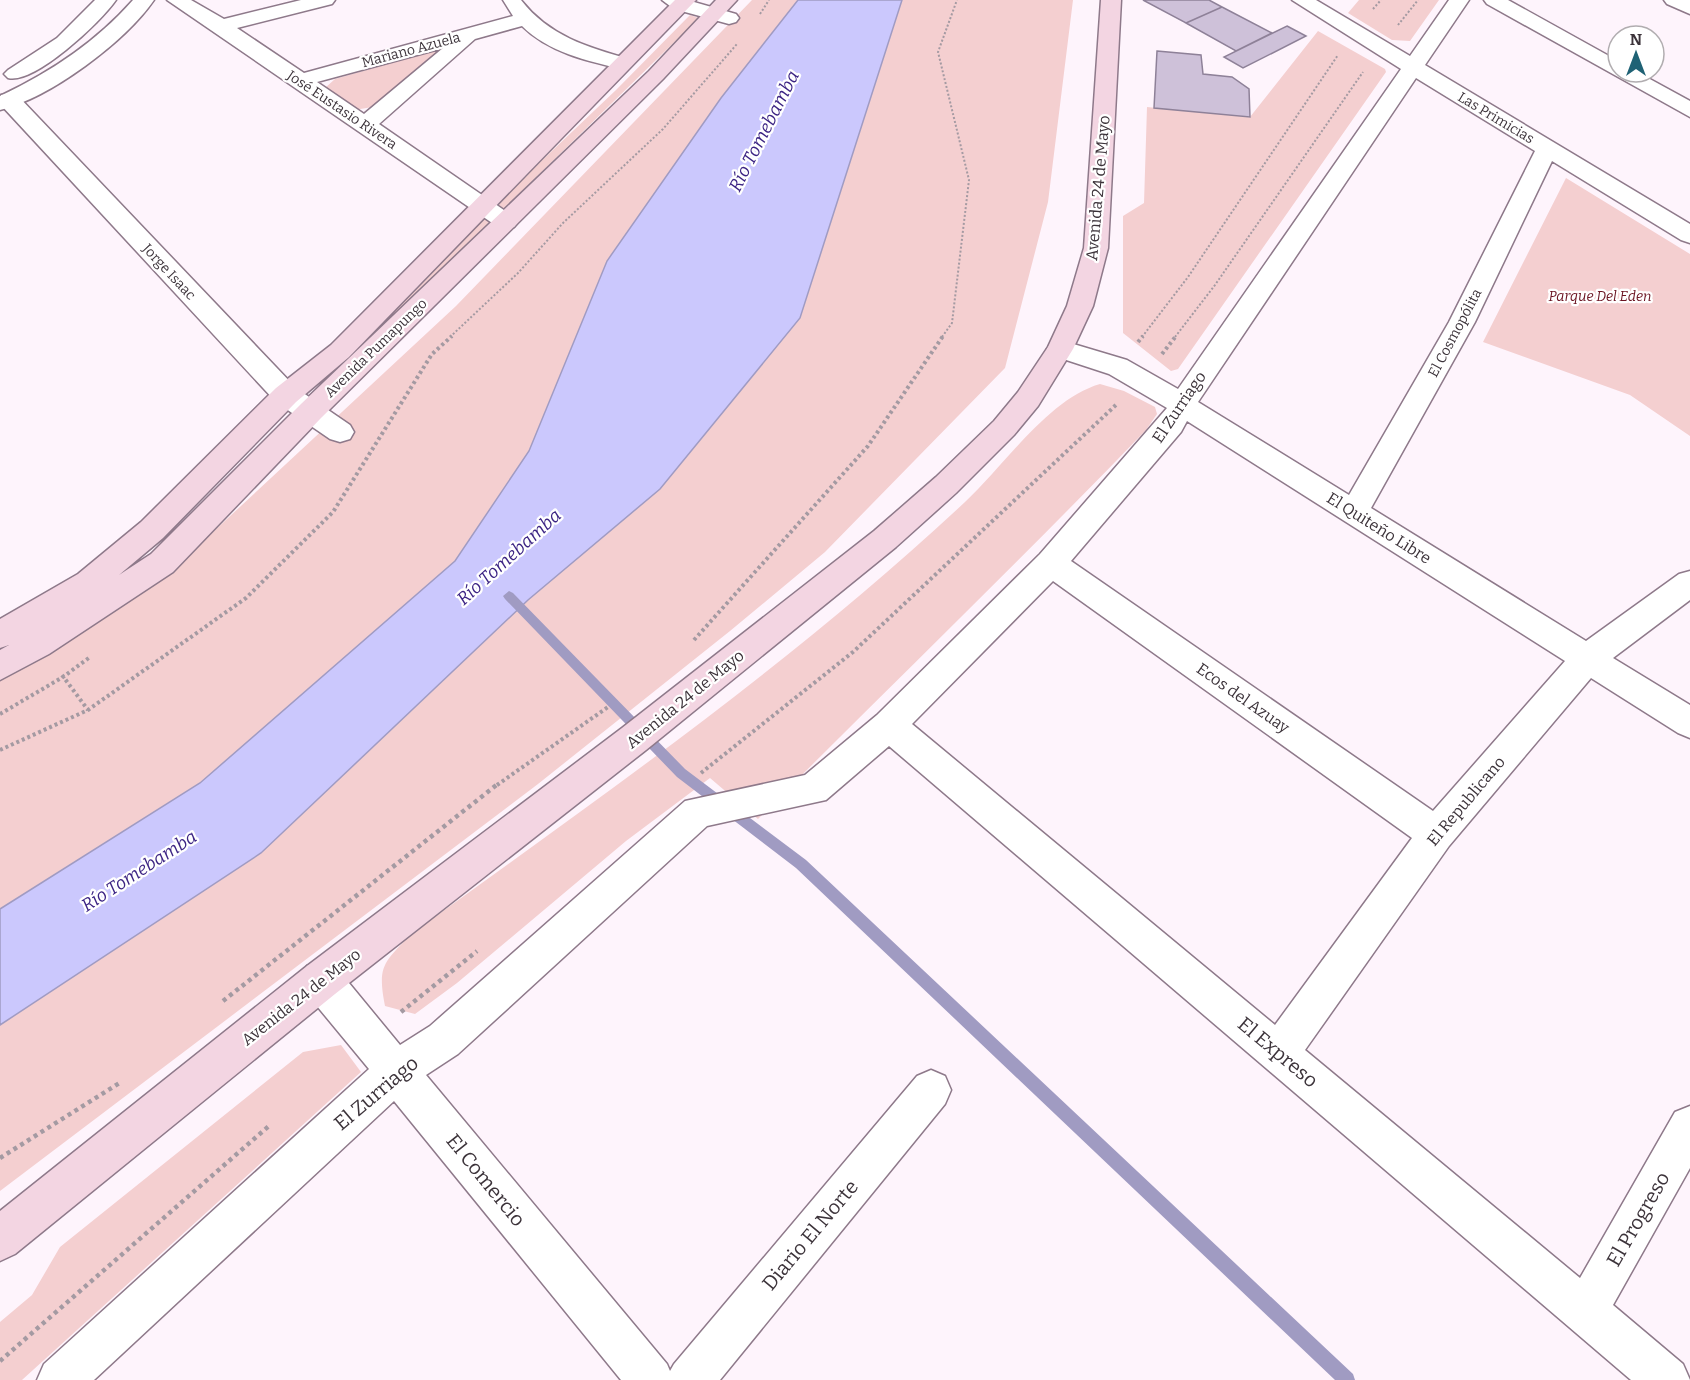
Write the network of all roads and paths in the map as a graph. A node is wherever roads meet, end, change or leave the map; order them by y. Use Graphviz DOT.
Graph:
graph roads {
  1 [pos="106,0"];
  2 [pos="144,0"];
  3 [pos="177,0"];
  4 [pos="325,0"];
  5 [pos="511,0"];
  6 [pos="769,0"];
  7 [pos="957,0"];
  8 [pos="1111,0"];
  9 [pos="1302,0"];
  10 [pos="1459,0"];
  11 [pos="1494,0"];
  12 [pos="1674,0"];
  13 [pos="680,2"];
  14 [pos="1690,8"];
  15 [pos="723,11"];
  16 [pos="759,16"];
  17 [pos="524,19"];
  18 [pos="221,27"];
  19 [pos="1354,32"];
  20 [pos="470,34"];
  21 [pos="741,40"];
  22 [pos="1380,48"];
  23 [pos="622,63"];
  24 [pos="1606,63"];
  25 [pos="1412,68"];
  26 [pos="299,81"];
  27 [pos="1643,84"];
  28 [pos="3,95"];
  29 [pos="1690,110"];
  30 [pos="364,126"];
  31 [pos="1547,149"];
  32 [pos="485,207"];
  33 [pos="506,222"];
  34 [pos="1690,235"];
  35 [pos="1060,349"];
  36 [pos="1130,374"];
  37 [pos="286,395"];
  38 [pos="1182,405"];
  39 [pos="311,411"];
  40 [pos="340,432"];
  41 [pos="1354,512"];
  42 [pos="1051,562"];
  43 [pos="1690,583"];
  44 [pos="0,635"];
  45 [pos="687,649"];
  46 [pos="1588,658"];
  47 [pos="0,666"];
  48 [pos="601,712"];
  49 [pos="1690,723"];
  50 [pos="889,725"];
  51 [pos="0,750"];
  52 [pos="701,772"];
  53 [pos="1436,834"];
  54 [pos="321,980"];
  55 [pos="216,1006"];
  56 [pos="1279,1053"];
  57 [pos="398,1070"];
  58 [pos="130,1076"];
  59 [pos="931,1090"];
  60 [pos="280,1116"];
  61 [pos="1690,1127"];
  62 [pos="0,1158"];
  63 [pos="0,1239"];
  64 [pos="1586,1310"];
  65 [pos="0,1361"];
  66 [pos="643,1377"];
  67 [pos="60,1380"];
  68 [pos="690,1380"];
  69 [pos="1667,1380"];
  1 -- 28 [label="street"];
  2 -- 28 [label="street"];
  3 -- 18 [label="street, José Eustasio Rivera"];
  4 -- 18 [label="street"];
  5 -- 17 [label="street"];
  6 -- 16 [label="path"];
  7 -- 45 [label="path"];
  8 -- 35 [label="main road, Avenida 24 de Mayo"];
  9 -- 19 [label="street, Las Primicias"];
  10 -- 25 [label="street, El Zurriago"];
  11 -- 24 [label="street"];
  12 -- 14 [label="street"];
  13 -- 15 [label="street"];
  13 -- 23 [label="main road, Avenida Pumapungo"];
  15 -- 33 [label="main road, Avenida Pumapungo"];
  17 -- 20 [label="street, Mariano Azuela"];
  17 -- 23 [label="street"];
  18 -- 26 [label="street, José Eustasio Rivera"];
  19 -- 22 [label="street, Las Primicias"];
  19 -- 36 [label="path"];
  20 -- 26 [label="street, Mariano Azuela"];
  20 -- 30 [label="street"];
  21 -- 51 [label="path"];
  22 -- 25 [label="street, Las Primicias"];
  22 -- 36 [label="path"];
  23 -- 32 [label="main road, Avenida Pumapungo"];
  25 -- 31 [label="street, Las Primicias"];
  25 -- 38 [label="street, El Zurriago"];
  26 -- 30 [label="street, José Eustasio Rivera"];
  27 -- 29 [label="street"];
  28 -- 37 [label="street, Jorge Isaac"];
  30 -- 32 [label="street, José Eustasio Rivera"];
  31 -- 34 [label="street, Las Primicias"];
  31 -- 41 [label="street, El Cosmopólita"];
  32 -- 33 [label="street, José Eustasio Rivera"];
  32 -- 37 [label="main road, Avenida Pumapungo"];
  33 -- 39 [label="main road, Avenida Pumapungo"];
  35 -- 36 [label="street, El Quiteño Libre"];
  35 -- 54 [label="main road, Avenida 24 de Mayo"];
  36 -- 38 [label="street, El Quiteño Libre"];
  36 -- 52 [label="path"];
  37 -- 39 [label="street, Jorge Isaac"];
  37 -- 44 [label="main road, Avenida Pumapungo"];
  38 -- 41 [label="street, El Quiteño Libre"];
  38 -- 42 [label="street, El Zurriago"];
  39 -- 40 [label="street, Jorge Isaac"];
  39 -- 47 [label="main road, Avenida Pumapungo"];
  41 -- 46 [label="street, El Quiteño Libre"];
  42 -- 50 [label="street, El Zurriago"];
  42 -- 53 [label="street, Ecos del Azuay"];
  43 -- 46 [label="street, El Republicano"];
  46 -- 49 [label="street, El Quiteño Libre"];
  46 -- 53 [label="street, El Republicano"];
  48 -- 55 [label="path"];
  50 -- 56 [label="street, El Expreso"];
  50 -- 57 [label="street, El Zurriago"];
  53 -- 56 [label="street, El Republicano"];
  54 -- 57 [label="street, El Comercio"];
  54 -- 63 [label="main road, Avenida 24 de Mayo"];
  56 -- 64 [label="street, El Expreso"];
  57 -- 66 [label="street, El Comercio"];
  57 -- 67 [label="street, El Zurriago"];
  58 -- 62 [label="path"];
  59 -- 68 [label="street, Diario El Norte"];
  60 -- 65 [label="path"];
  61 -- 64 [label="street, El Progreso"];
  64 -- 69 [label="street, El Expreso"];
}
